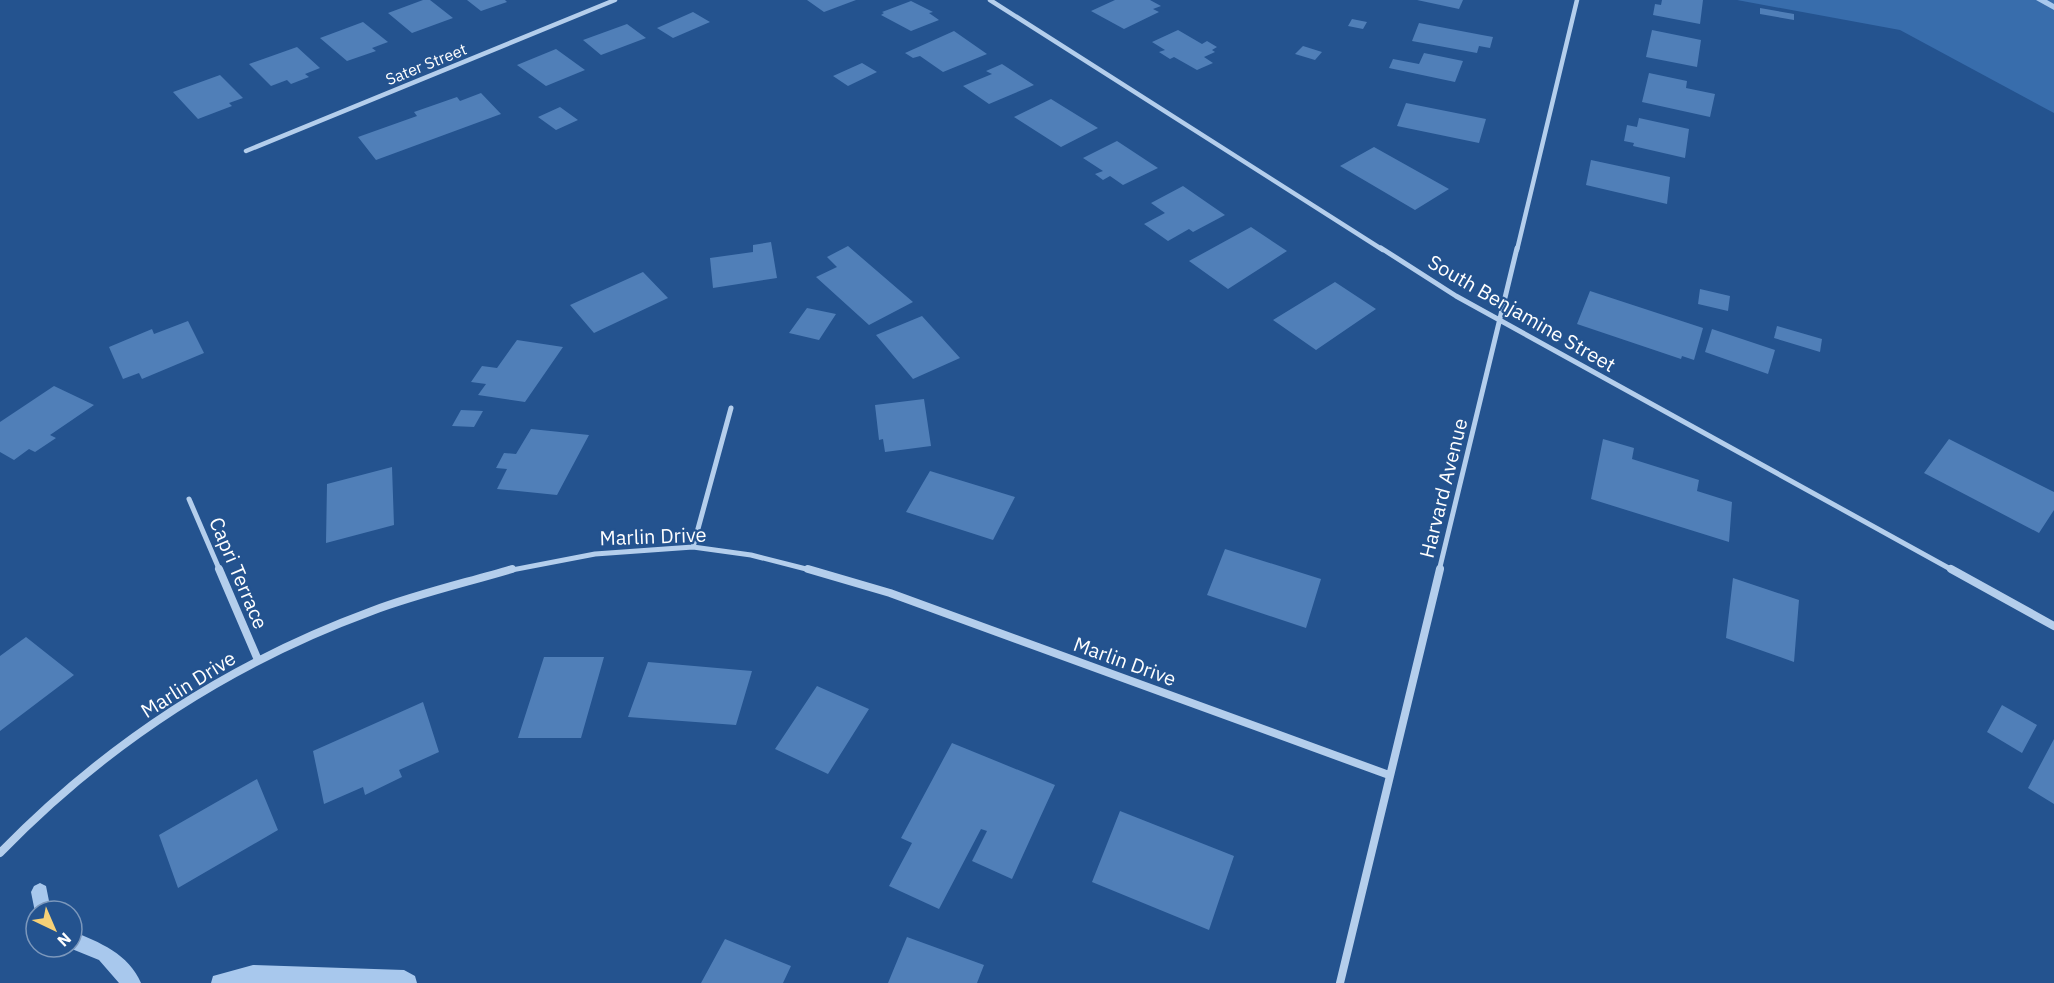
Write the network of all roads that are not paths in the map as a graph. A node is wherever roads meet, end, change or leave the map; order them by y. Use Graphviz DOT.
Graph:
graph roads {
  1 [pos="615,0"];
  2 [pos="990,0"];
  3 [pos="1577,0"];
  4 [pos="246,150"];
  5 [pos="1501,321"];
  6 [pos="730,408"];
  7 [pos="189,499"];
  8 [pos="693,547"];
  9 [pos="2054,626"];
  10 [pos="258,660"];
  11 [pos="1389,775"];
  12 [pos="0,853"];
  13 [pos="1340,983"];
  1 -- 4 [label="street, Sater Street"];
  2 -- 5 [label="street, South Benjamine Street"];
  3 -- 5 [label="street, Harvard Avenue"];
  5 -- 9 [label="street, South Benjamine Street"];
  5 -- 11 [label="street, Harvard Avenue"];
  6 -- 8 [label="street"];
  7 -- 10 [label="street, Capri Terrace"];
  8 -- 10 [label="street, Marlin Drive"];
  8 -- 11 [label="street, Marlin Drive"];
  10 -- 12 [label="street, Marlin Drive"];
  11 -- 13 [label="street, Harvard Avenue"];
}
